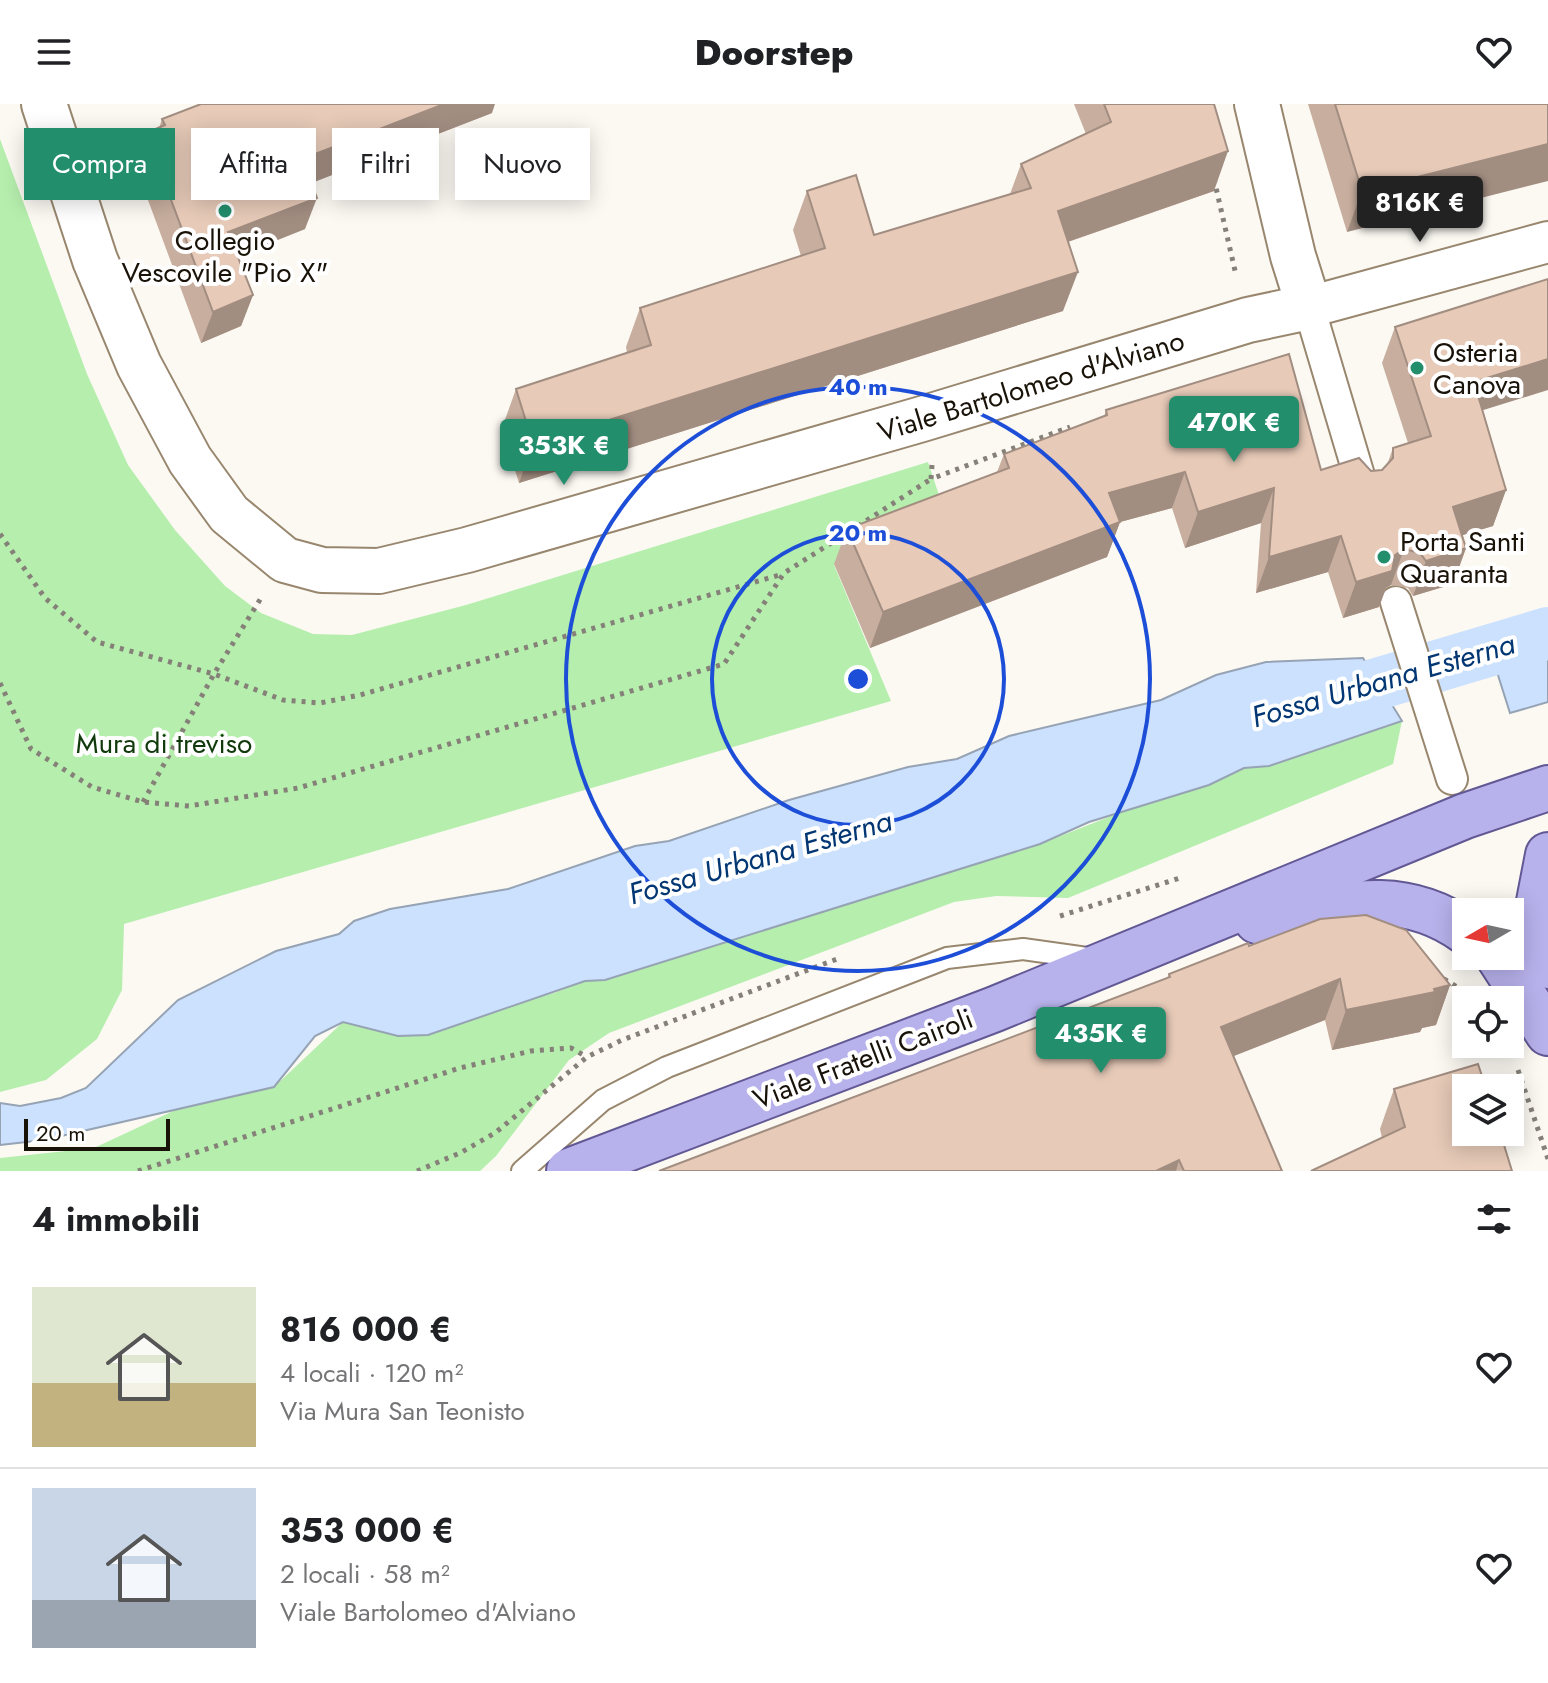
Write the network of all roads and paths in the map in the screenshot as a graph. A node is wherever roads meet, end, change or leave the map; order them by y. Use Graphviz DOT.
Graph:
graph roads {
  1 [pos="44,104"];
  2 [pos="1257,104"];
  3 [pos="1211,164"];
  4 [pos="1548,242"];
  5 [pos="1309,307"];
  6 [pos="1248,320"];
  7 [pos="931,479"];
  8 [pos="1363,489"];
  9 [pos="0,534"];
  10 [pos="285,560"];
  11 [pos="784,573"];
  12 [pos="1396,602"];
  13 [pos="214,674"];
  14 [pos="0,683"];
  15 [pos="1548,788"];
  16 [pos="1458,797"];
  17 [pos="143,802"];
  18 [pos="1548,855"];
  19 [pos="1452,922"];
  20 [pos="1176,936"];
  21 [pos="1110,961"];
  22 [pos="1548,966"];
  23 [pos="1507,970"];
  24 [pos="1548,1033"];
  25 [pos="587,1057"];
  26 [pos="1512,1058"];
  27 [pos="1548,1159"];
  28 [pos="138,1171"];
  29 [pos="522,1171"];
  30 [pos="569,1171"];
  1 -- 10 [label="street, Viale Bartolomeo d'Alviano"];
  2 -- 5 [label="street"];
  3 -- 6 [label="path"];
  4 -- 5 [label="street"];
  5 -- 6 [label="street, Viale Bartolomeo d'Alviano"];
  5 -- 8 [label="street"];
  6 -- 10 [label="street, Viale Bartolomeo d'Alviano"];
  7 -- 11 [label="path"];
  9 -- 13 [label="path"];
  10 -- 13 [label="path"];
  11 -- 13 [label="path"];
  11 -- 17 [label="path"];
  12 -- 16 [label="street"];
  13 -- 17 [label="path"];
  14 -- 17 [label="path"];
  15 -- 16 [label="main road, Viale Fratelli Cairoli"];
  16 -- 20 [label="main road, Viale Fratelli Cairoli"];
  18 -- 22 [label="main road"];
  19 -- 20 [label="main road"];
  20 -- 21 [label="main road, Viale Fratelli Cairoli"];
  21 -- 29 [label="lane"];
  21 -- 30 [label="main road, Viale Fratelli Cairoli"];
  23 -- 24 [label="main road"];
  25 -- 28 [label="path"];
  26 -- 27 [label="path"];
}
